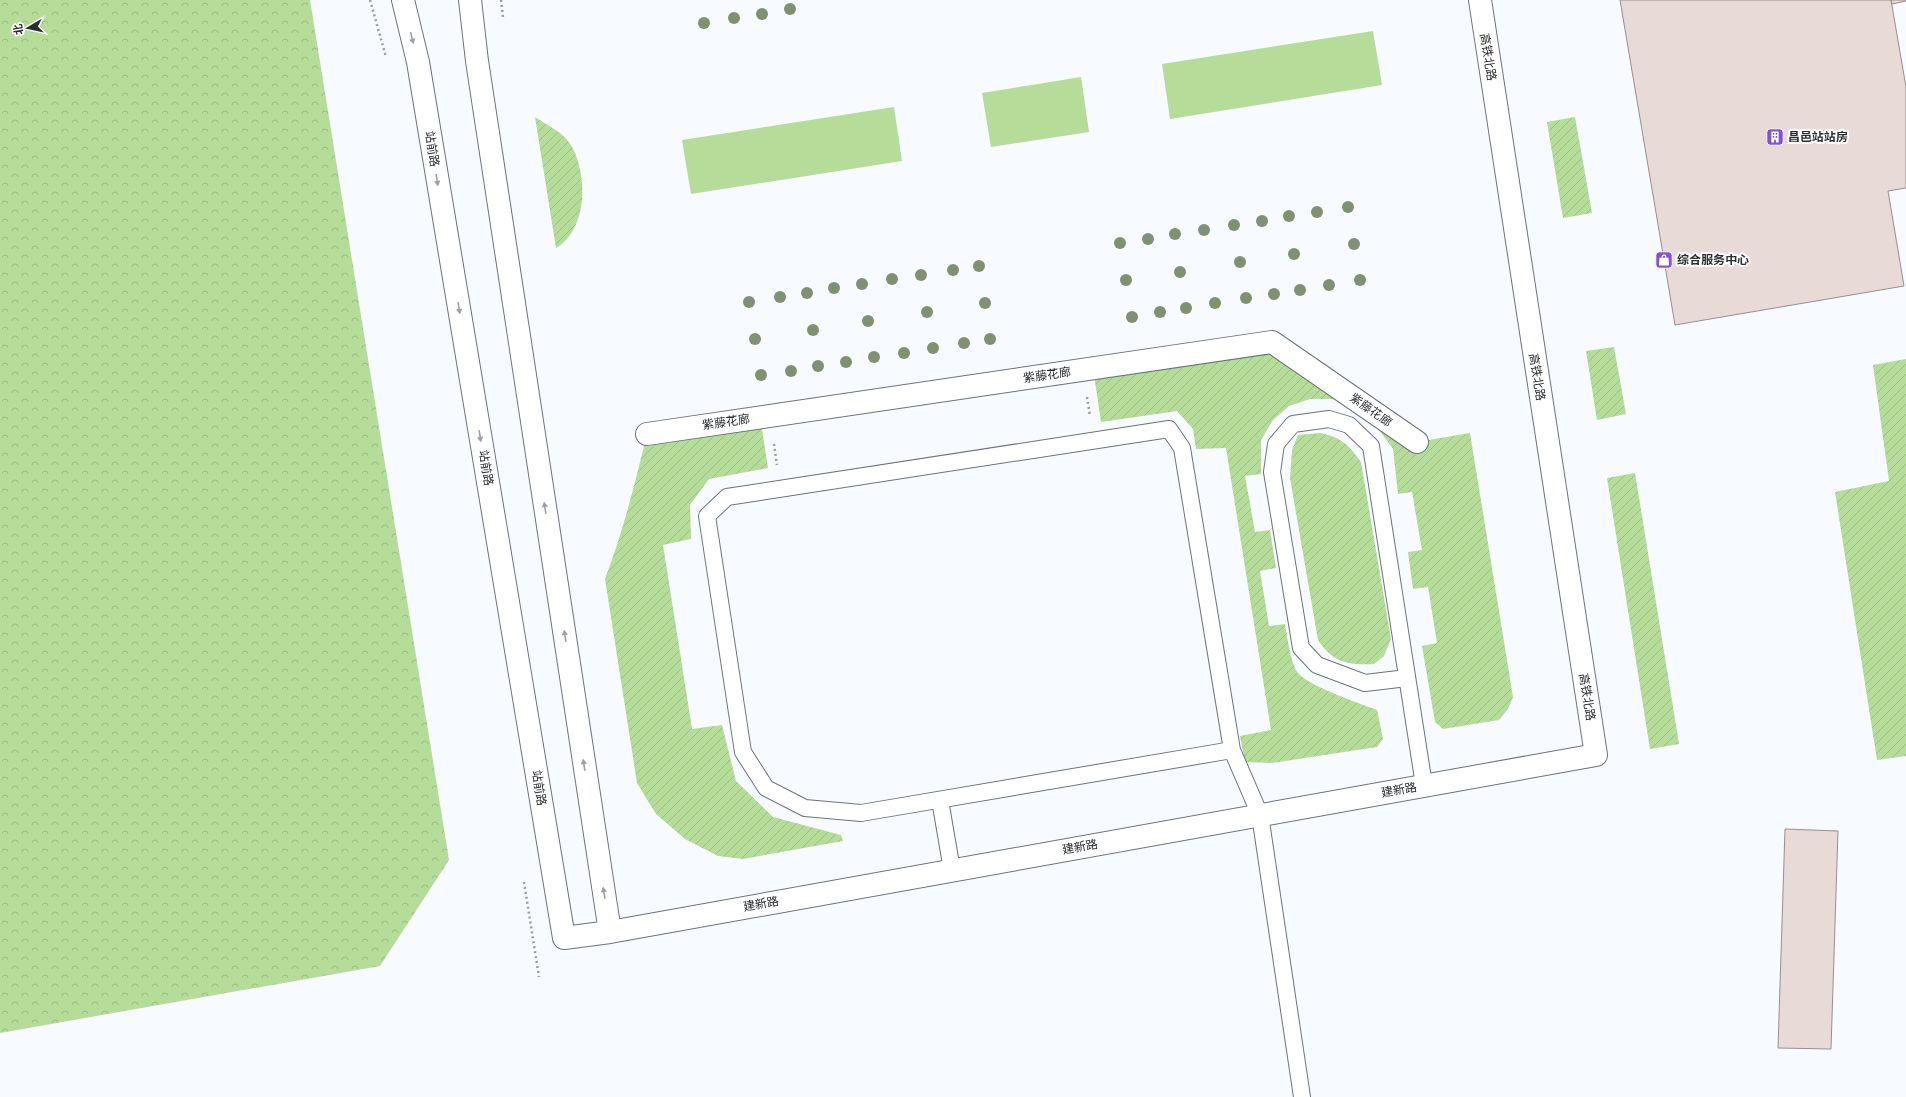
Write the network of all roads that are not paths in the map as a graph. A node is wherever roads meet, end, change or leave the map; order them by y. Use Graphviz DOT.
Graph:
graph roads {
  1 [pos="402,0"];
  2 [pos="470,0"];
  3 [pos="1480,0"];
  4 [pos="647,434"];
  5 [pos="1417,442"];
  6 [pos="1407,678"];
  7 [pos="1232,750"];
  8 [pos="1596,754"];
  9 [pos="1424,785"];
  10 [pos="940,800"];
  11 [pos="1260,815"];
  12 [pos="952,870"];
  13 [pos="610,932"];
  14 [pos="564,938"];
  15 [pos="1302,1097"];
  1 -- 14 [label="street, 站前路, one-way"];
  13 -- 2 [label="street, one-way"];
  3 -- 8 [label="street, 高铁北路"];
  4 -- 5 [label="street, 紫藤花廊"];
  6 -- 6 [label="lane"];
  6 -- 9 [label="lane"];
  7 -- 10 [label="lane"];
  7 -- 10 [label="lane"];
  7 -- 11 [label="lane"];
  8 -- 9 [label="street, 建新路"];
  9 -- 11 [label="street, 建新路"];
  10 -- 12 [label="lane"];
  11 -- 12 [label="street, 建新路"];
  11 -- 15 [label="lane"];
  12 -- 13 [label="street, 建新路"];
  13 -- 14 [label="street, 建新路"];
}
